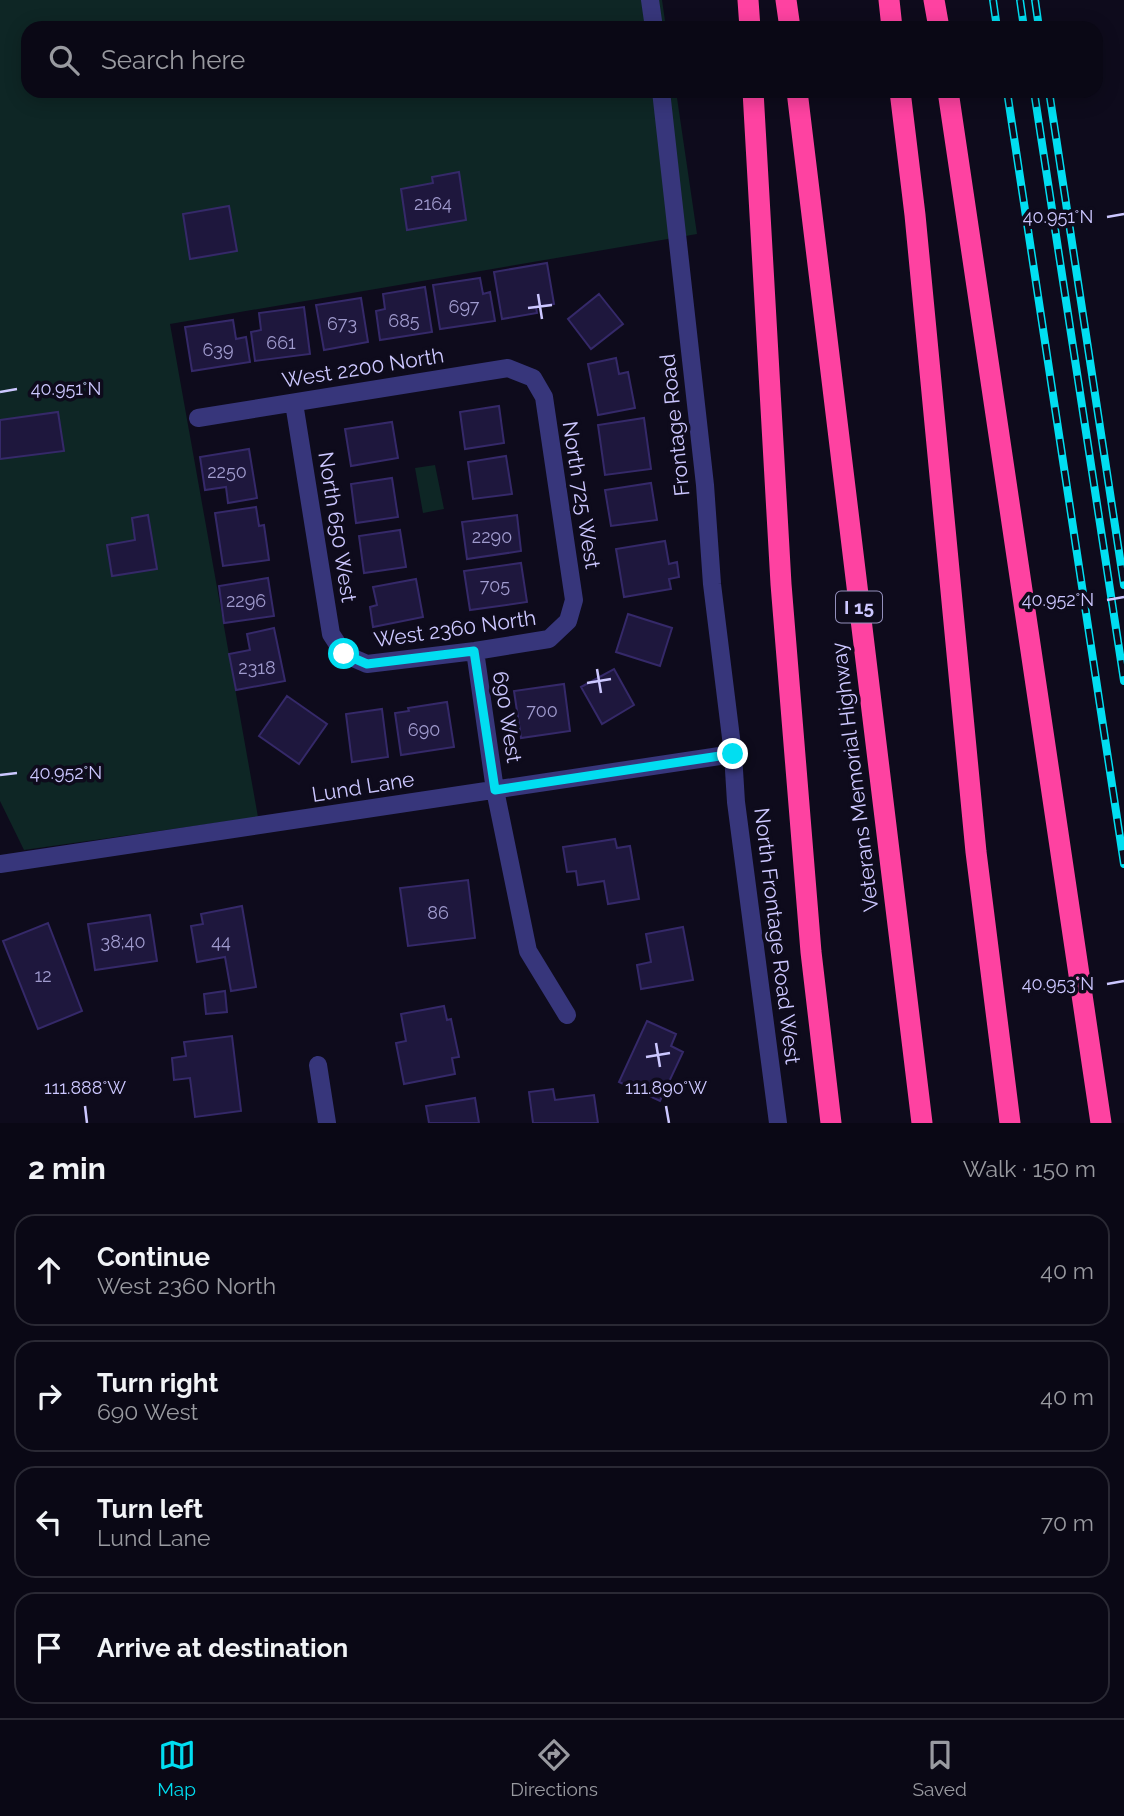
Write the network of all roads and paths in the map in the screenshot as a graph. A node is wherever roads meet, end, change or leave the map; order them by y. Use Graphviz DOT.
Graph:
graph roads {
  1 [pos="650,0"];
  2 [pos="748,0"];
  3 [pos="786,0"];
  4 [pos="889,0"];
  5 [pos="934,0"];
  6 [pos="652,21"];
  7 [pos="750,21"];
  8 [pos="789,21"];
  9 [pos="891,21"];
  10 [pos="938,21"];
  11 [pos="662,98"];
  12 [pos="753,98"];
  13 [pos="798,98"];
  14 [pos="901,98"];
  15 [pos="949,98"];
  16 [pos="533,378"];
  17 [pos="294,402"];
  18 [pos="198,418"];
  19 [pos="568,621"];
  20 [pos="474,651"];
  21 [pos="344,654"];
  22 [pos="733,754"];
  23 [pos="495,790"];
  24 [pos="0,864"];
  25 [pos="567,1015"];
  26 [pos="318,1065"];
  27 [pos="327,1123"];
  28 [pos="778,1123"];
  29 [pos="831,1123"];
  30 [pos="922,1123"];
  31 [pos="1010,1123"];
  32 [pos="1101,1123"];
  1 -- 6 [label="street"];
  2 -- 7 [label="highway"];
  3 -- 8 [label="highway"];
  4 -- 9 [label="highway"];
  5 -- 10 [label="highway"];
  11 -- 22 [label="street, Frontage Road"];
  12 -- 29 [label="highway"];
  13 -- 30 [label="highway, Veterans Memorial Highway / I 15"];
  14 -- 31 [label="highway"];
  15 -- 32 [label="highway"];
  16 -- 17 [label="street, West 2200 North"];
  16 -- 19 [label="street, North 725 West"];
  17 -- 18 [label="street, West 2200 North"];
  17 -- 21 [label="street, North 650 West"];
  19 -- 20 [label="street, West 2360 North"];
  20 -- 21 [label="street, West 2360 North"];
  20 -- 23 [label="street, 690 West"];
  22 -- 23 [label="street, Lund Lane"];
  22 -- 28 [label="street, North Frontage Road West"];
  23 -- 24 [label="street, Lund Lane"];
  23 -- 25 [label="street, 690 West"];
  26 -- 27 [label="street"];
}
